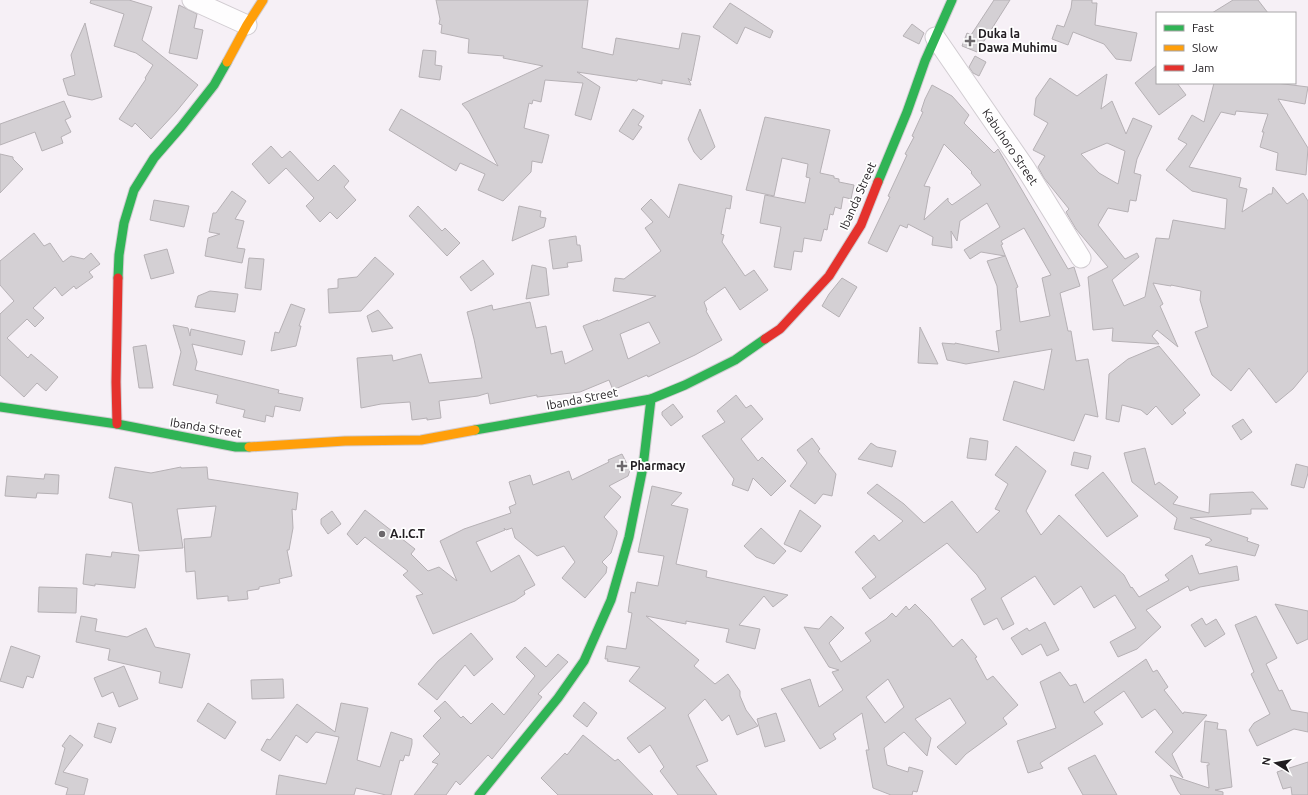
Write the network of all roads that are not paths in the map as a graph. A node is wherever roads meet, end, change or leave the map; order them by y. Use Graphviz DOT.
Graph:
graph roads {
  1 [pos="192,0"];
  2 [pos="263,0"];
  3 [pos="952,0"];
  4 [pos="247,25"];
  5 [pos="935,37"];
  6 [pos="1081,258"];
  7 [pos="652,398"];
  8 [pos="0,408"];
  9 [pos="117,424"];
  10 [pos="479,795"];
  1 -- 4 [label="street"];
  2 -- 4 [label="street"];
  3 -- 5 [label="street, Ibanda Street"];
  4 -- 9 [label="street"];
  5 -- 6 [label="street, Kabuhoro Street"];
  5 -- 7 [label="street, Ibanda Street"];
  7 -- 9 [label="street, Ibanda Street"];
  7 -- 10 [label="street"];
  8 -- 9 [label="street, Ibanda Street"];
}
